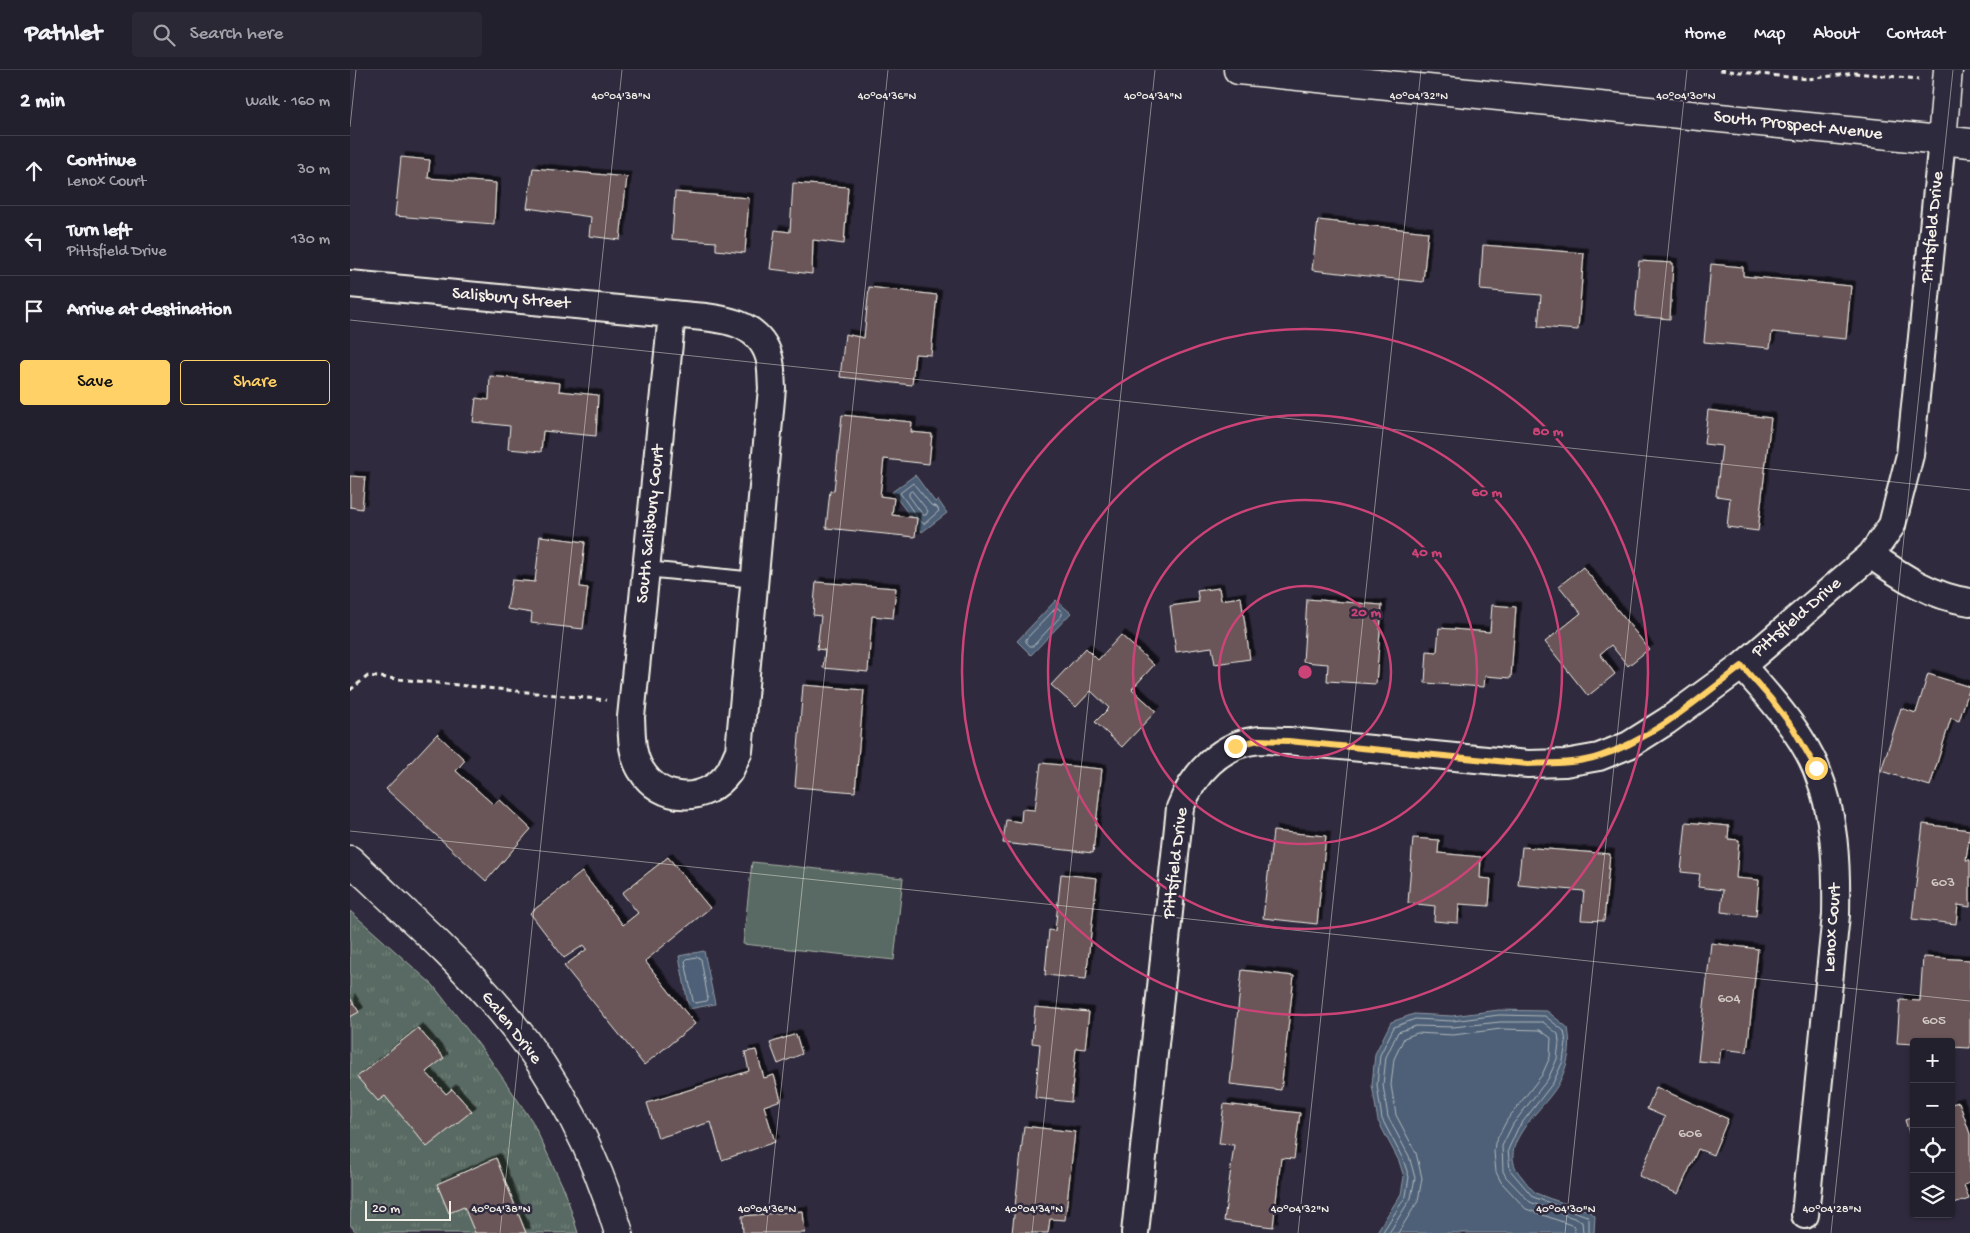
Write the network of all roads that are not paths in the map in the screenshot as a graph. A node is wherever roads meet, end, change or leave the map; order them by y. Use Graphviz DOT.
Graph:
graph roads {
  1 [pos="1238,70"];
  2 [pos="1948,70"];
  3 [pos="1942,140"];
  4 [pos="1970,142"];
  5 [pos="350,284"];
  6 [pos="672,314"];
  7 [pos="1871,555"];
  8 [pos="646,569"];
  9 [pos="755,580"];
  10 [pos="1970,602"];
  11 [pos="1742,666"];
  12 [pos="350,860"];
  13 [pos="1805,1215"];
  14 [pos="619,1233"];
  15 [pos="1135,1233"];
  1 -- 3 [label="main road, South Prospect Avenue"];
  2 -- 3 [label="main road"];
  3 -- 4 [label="main road, South Prospect Avenue"];
  3 -- 7 [label="street, Pittsfield Drive"];
  5 -- 6 [label="street, Salisbury Street"];
  6 -- 8 [label="street, South Salisbury Court"];
  6 -- 9 [label="street, South Salisbury Court"];
  7 -- 10 [label="street"];
  7 -- 11 [label="street, Pittsfield Drive"];
  8 -- 9 [label="lane"];
  8 -- 9 [label="street, South Salisbury Court"];
  11 -- 13 [label="street, Lenox Court"];
  11 -- 15 [label="street, Pittsfield Drive"];
  12 -- 14 [label="main road, Galen Drive"];
}
